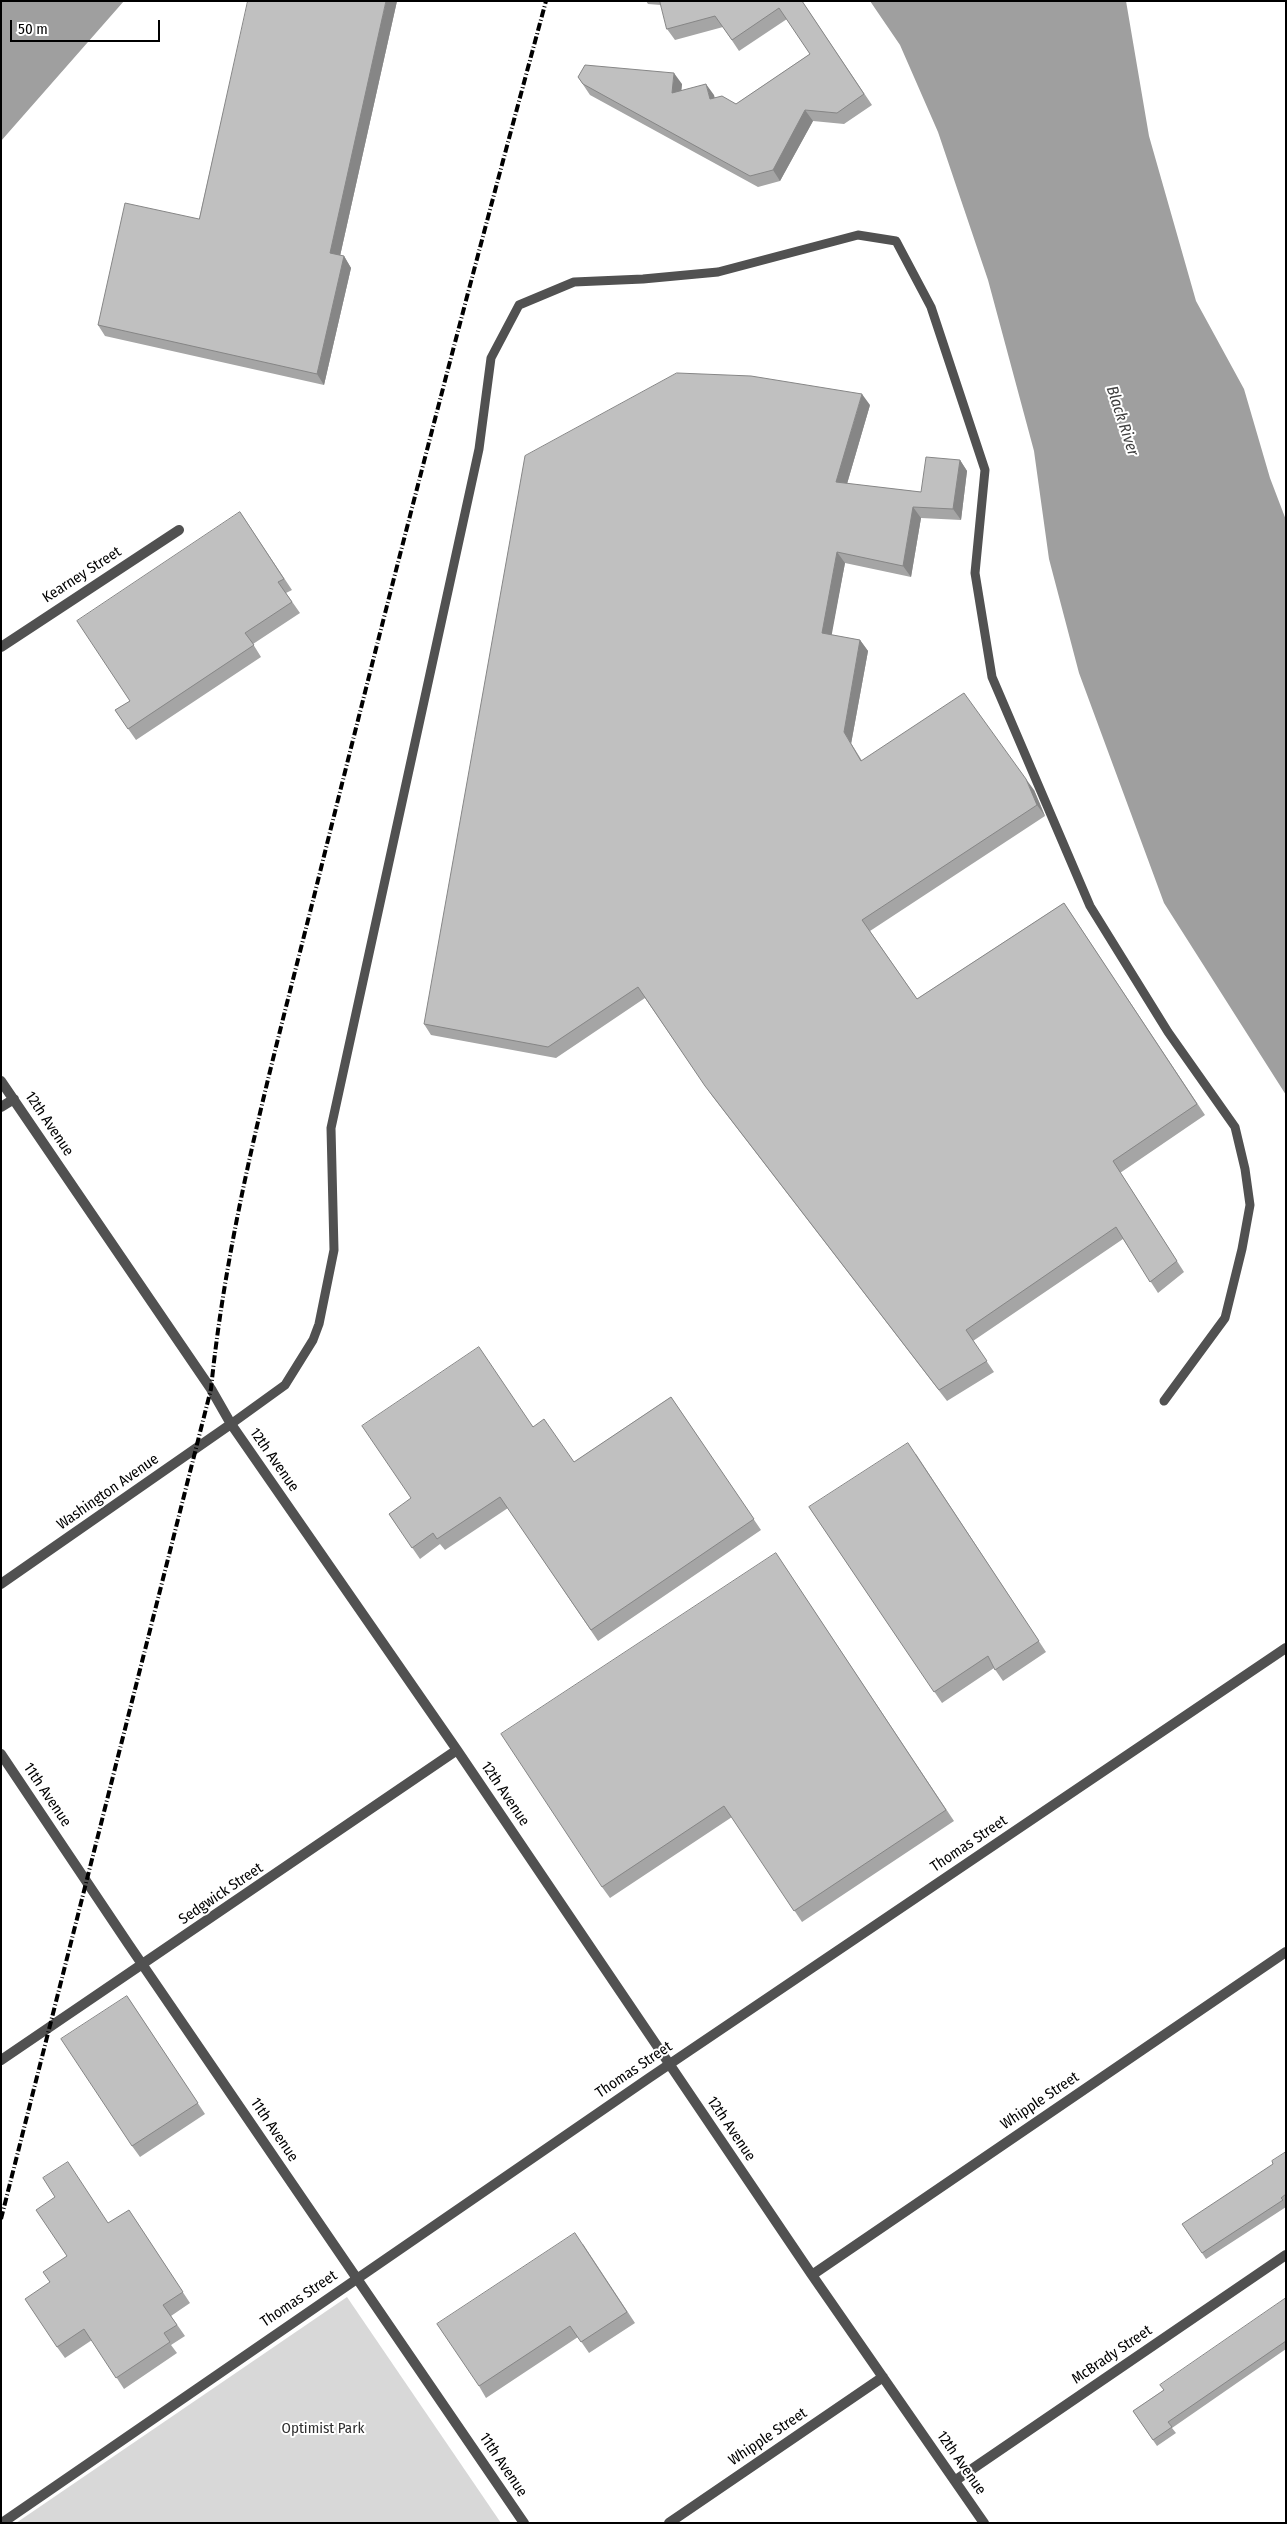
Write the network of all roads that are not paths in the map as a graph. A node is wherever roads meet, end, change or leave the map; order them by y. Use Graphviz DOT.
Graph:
graph roads {
  1 [pos="179,530"];
  2 [pos="1,647"];
  3 [pos="1,1081"];
  4 [pos="14,1099"];
  5 [pos="1,1107"];
  6 [pos="1164,1401"];
  7 [pos="231,1424"];
  8 [pos="1,1584"];
  9 [pos="1286,1648"];
  10 [pos="458,1750"];
  11 [pos="1,1754"];
  12 [pos="1286,1952"];
  13 [pos="143,1965"];
  14 [pos="1,2060"];
  15 [pos="669,2064"];
  16 [pos="1286,2255"];
  17 [pos="812,2275"];
  18 [pos="357,2278"];
  19 [pos="883,2377"];
  20 [pos="956,2480"];
  21 [pos="2,2523"];
  22 [pos="524,2523"];
  23 [pos="669,2523"];
  24 [pos="984,2523"];
  1 -- 2 [label="street, Kearney Street"];
  3 -- 4 [label="street, 12th Avenue"];
  4 -- 5 [label="street"];
  4 -- 7 [label="street, 12th Avenue"];
  6 -- 7 [label="lane"];
  7 -- 8 [label="street, Washington Avenue"];
  7 -- 10 [label="street, 12th Avenue"];
  9 -- 15 [label="street, Thomas Street"];
  10 -- 13 [label="street, Sedgwick Street"];
  10 -- 15 [label="street, 12th Avenue"];
  11 -- 13 [label="street, 11th Avenue"];
  12 -- 17 [label="street, Whipple Street"];
  13 -- 14 [label="street, Sedgwick Street"];
  13 -- 18 [label="street, 11th Avenue"];
  15 -- 17 [label="street, 12th Avenue"];
  15 -- 18 [label="street, Thomas Street"];
  16 -- 20 [label="street, McBrady Street"];
  17 -- 19 [label="street, 12th Avenue"];
  18 -- 21 [label="street, Thomas Street"];
  18 -- 22 [label="street, 11th Avenue"];
  19 -- 20 [label="street, 12th Avenue"];
  19 -- 23 [label="street, Whipple Street"];
  20 -- 24 [label="street, 12th Avenue"];
}
